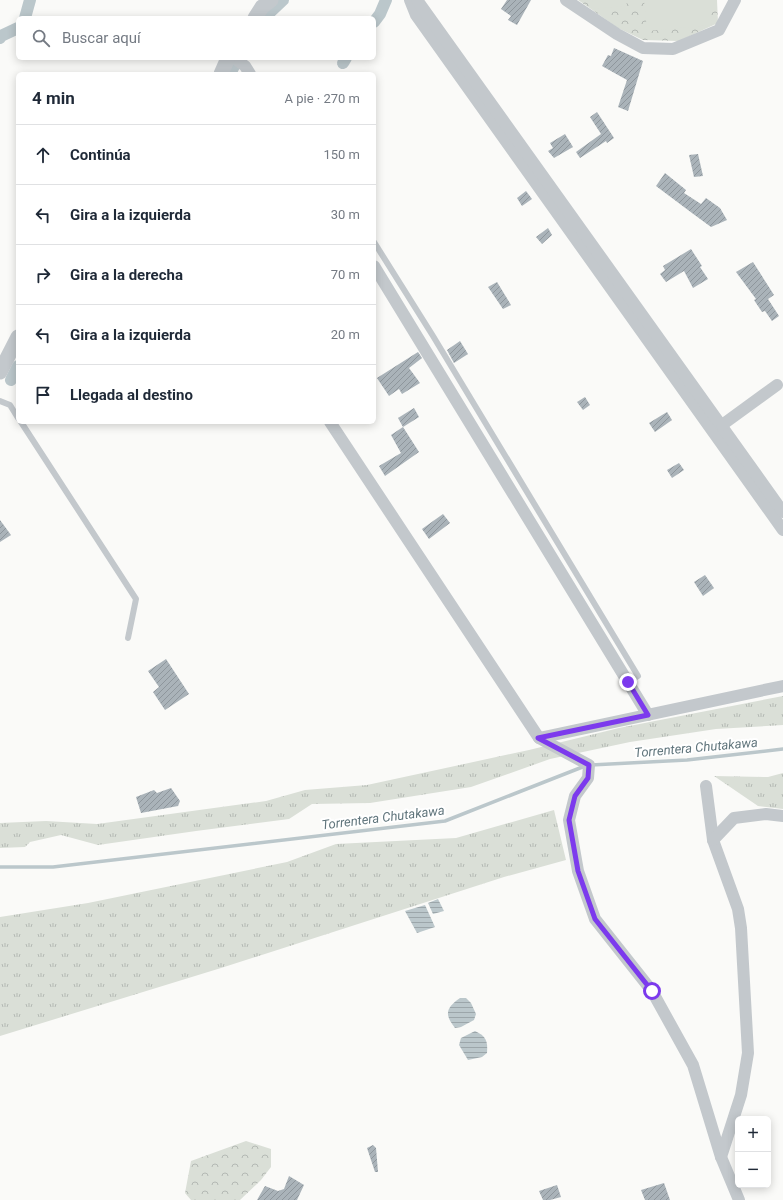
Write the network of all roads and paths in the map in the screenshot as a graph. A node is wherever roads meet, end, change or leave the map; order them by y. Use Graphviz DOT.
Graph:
graph roads {
  1 [pos="271,0"];
  2 [pos="410,0"];
  3 [pos="417,0"];
  4 [pos="566,0"];
  5 [pos="734,0"];
  6 [pos="256,16"];
  7 [pos="227,60"];
  8 [pos="237,60"];
  9 [pos="222,72"];
  10 [pos="249,72"];
  11 [pos="376,245"];
  12 [pos="376,269"];
  13 [pos="16,341"];
  14 [pos="0,372"];
  15 [pos="777,385"];
  16 [pos="0,401"];
  17 [pos="16,415"];
  18 [pos="21,424"];
  19 [pos="331,424"];
  20 [pos="722,425"];
  21 [pos="783,512"];
  22 [pos="783,530"];
  23 [pos="128,638"];
  24 [pos="628,682"];
  25 [pos="783,686"];
  26 [pos="648,715"];
  27 [pos="538,738"];
  28 [pos="706,786"];
  29 [pos="783,816"];
  30 [pos="712,840"];
  31 [pos="721,1157"];
  32 [pos="739,1200"];
  1 -- 6 [label="street"];
  2 -- 22 [label="street"];
  3 -- 20 [label="street"];
  4 -- 5 [label="street"];
  7 -- 9 [label="street"];
  8 -- 10 [label="street"];
  11 -- 24 [label="lane"];
  12 -- 24 [label="street"];
  13 -- 14 [label="street"];
  15 -- 20 [label="street"];
  16 -- 17 [label="lane"];
  18 -- 23 [label="lane"];
  19 -- 27 [label="street"];
  20 -- 21 [label="street"];
  24 -- 26 [label="street"];
  25 -- 26 [label="street"];
  26 -- 27 [label="street"];
  27 -- 31 [label="street"];
  28 -- 30 [label="street"];
  29 -- 30 [label="street"];
  30 -- 31 [label="street"];
  31 -- 32 [label="street"];
}
